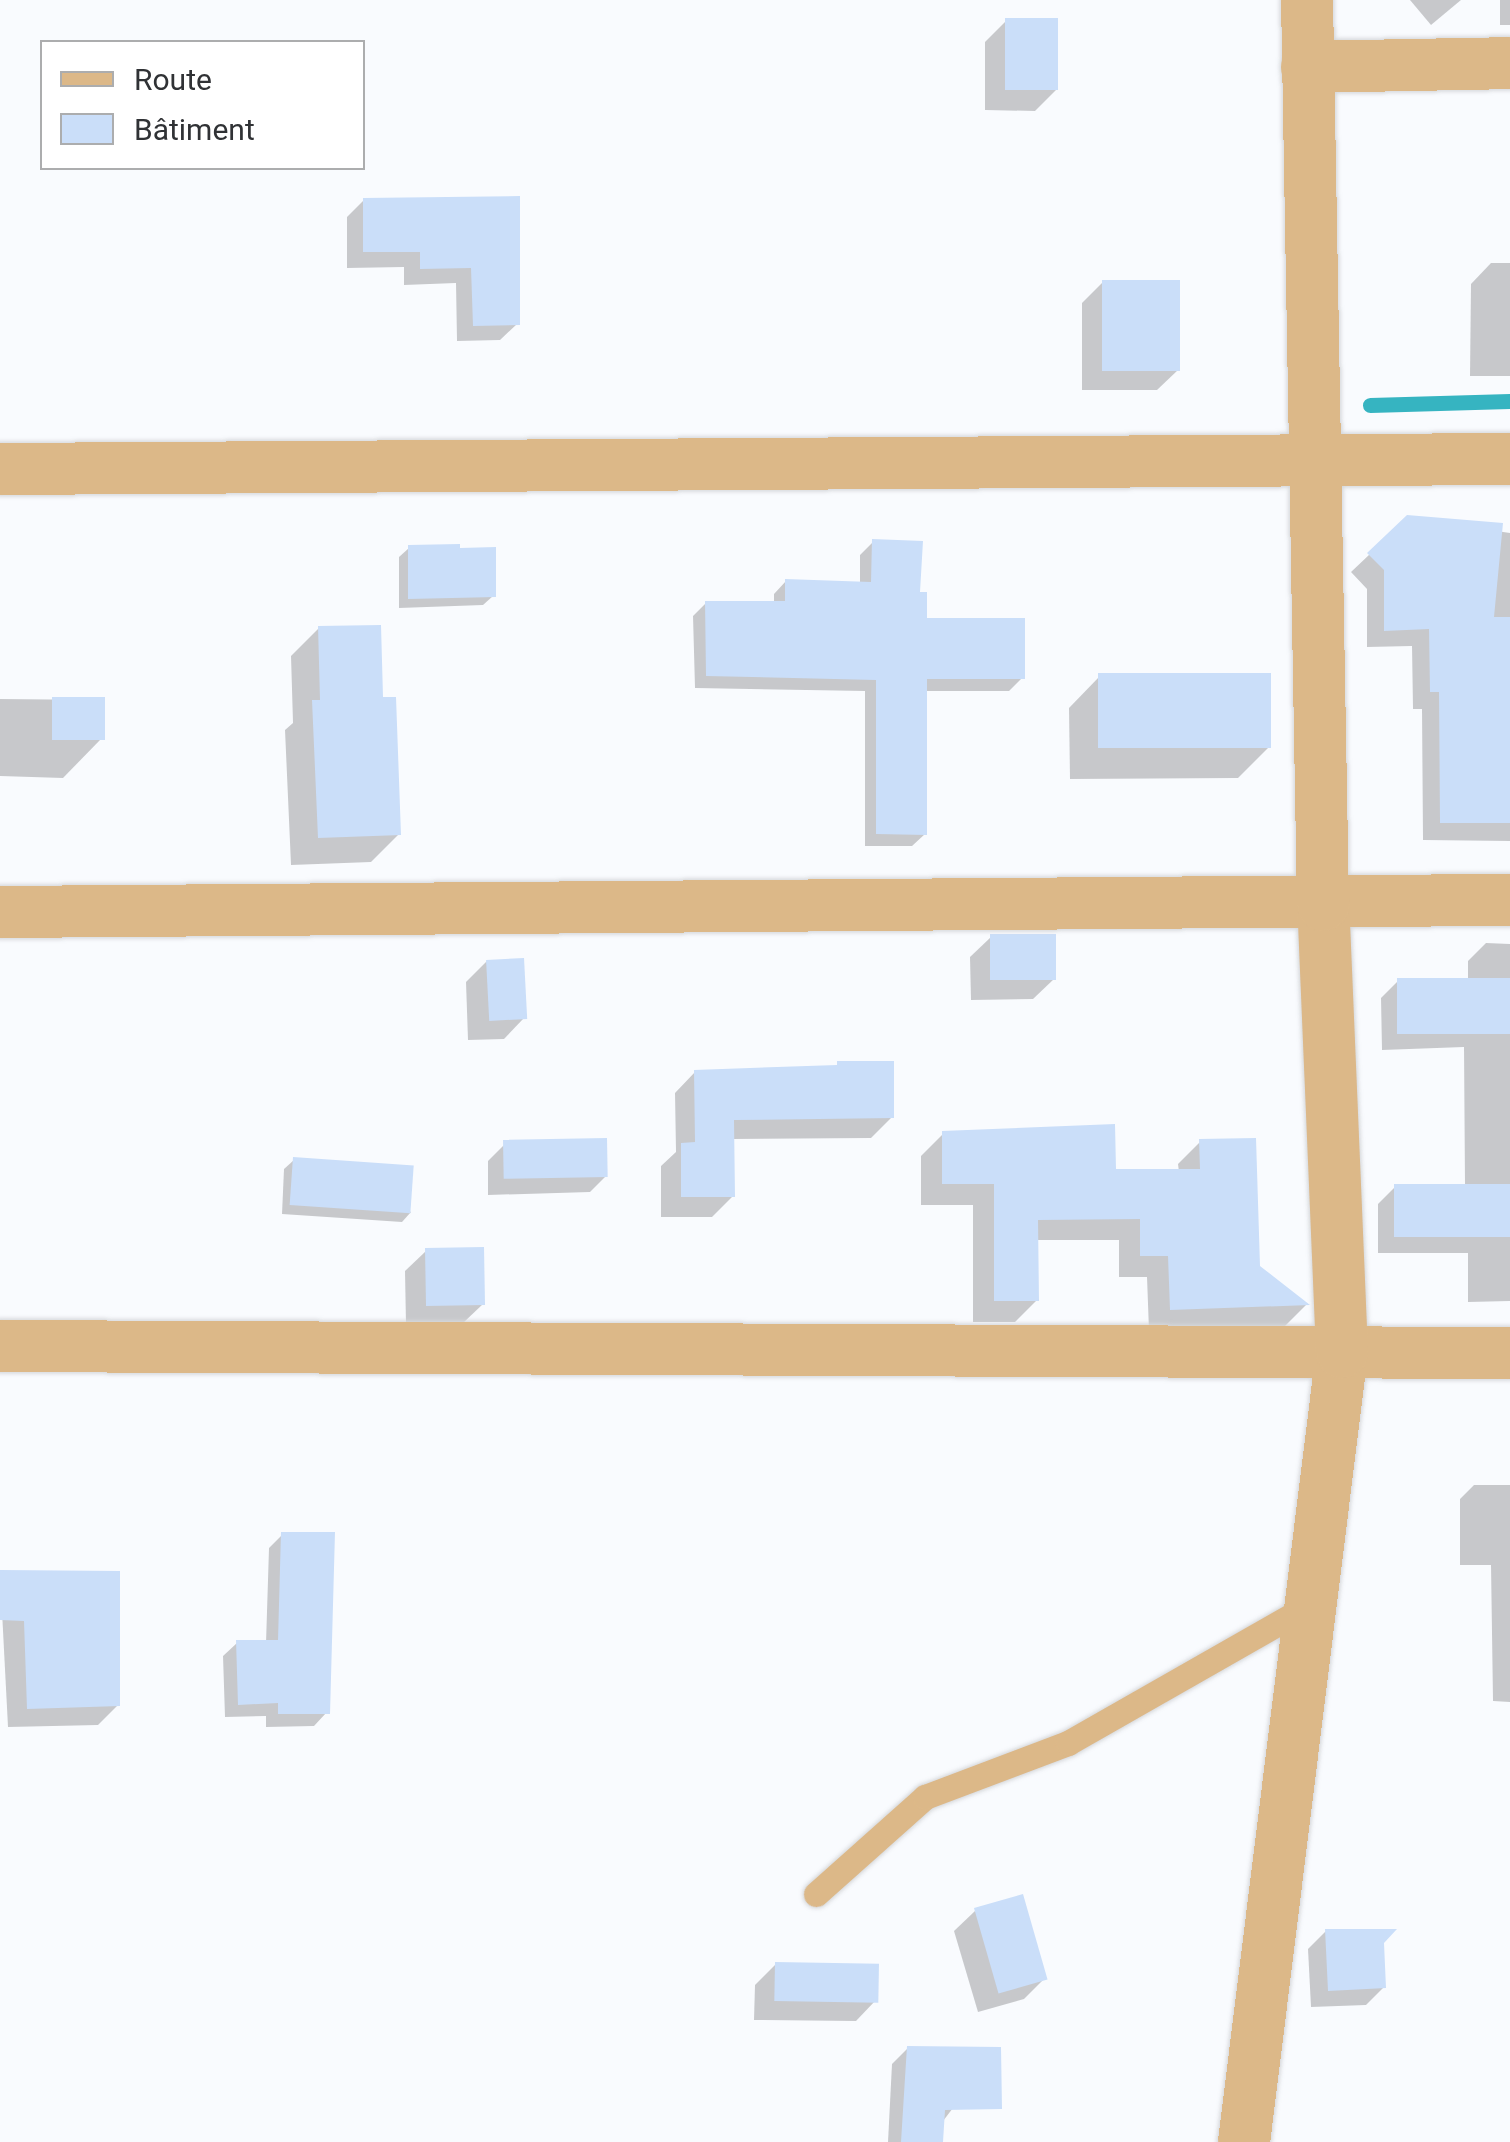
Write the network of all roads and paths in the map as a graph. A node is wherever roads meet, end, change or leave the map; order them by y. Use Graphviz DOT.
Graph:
graph roads {
  1 [pos="1307,0"];
  2 [pos="1510,64"];
  3 [pos="1308,67"];
  4 [pos="1510,459"];
  5 [pos="1317,462"];
  6 [pos="0,469"];
  7 [pos="1510,900"];
  8 [pos="1323,905"];
  9 [pos="0,912"];
  10 [pos="0,1346"];
  11 [pos="1342,1352"];
  12 [pos="1510,1353"];
  13 [pos="1314,1602"];
  14 [pos="816,1894"];
  15 [pos="1244,2142"];
  1 -- 3 [label="street"];
  2 -- 3 [label="street"];
  3 -- 5 [label="street"];
  4 -- 5 [label="street"];
  5 -- 6 [label="street"];
  5 -- 8 [label="street"];
  7 -- 8 [label="street"];
  8 -- 9 [label="street"];
  8 -- 11 [label="street"];
  10 -- 11 [label="street"];
  11 -- 12 [label="street"];
  11 -- 13 [label="street"];
  13 -- 14 [label="lane"];
  13 -- 15 [label="street"];
}
